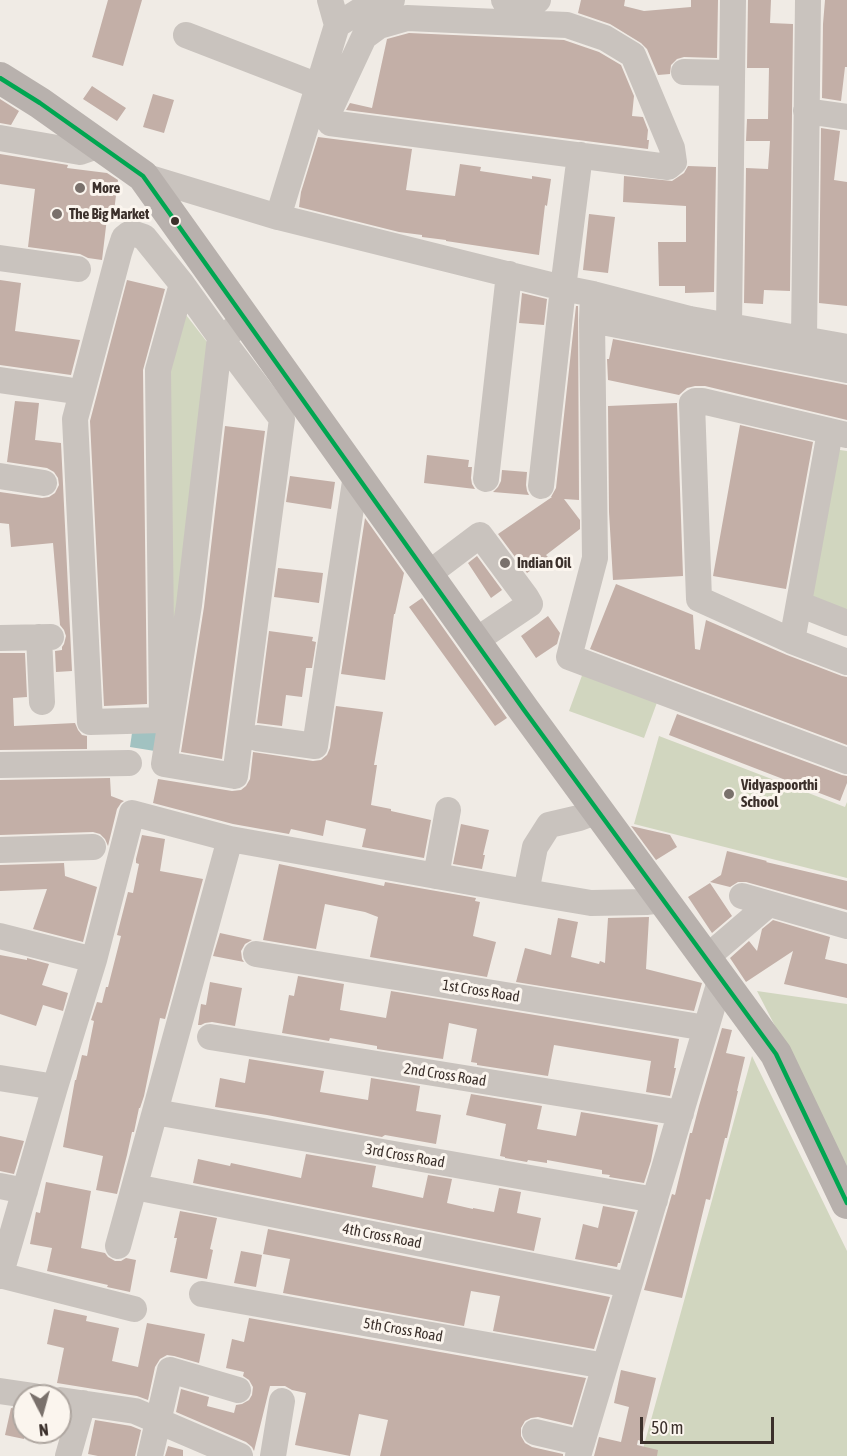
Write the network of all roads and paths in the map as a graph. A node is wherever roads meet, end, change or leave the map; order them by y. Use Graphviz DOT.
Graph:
graph roads {
  1 [pos="330,0"];
  2 [pos="504,0"];
  3 [pos="538,0"];
  4 [pos="733,0"];
  5 [pos="808,0"];
  6 [pos="380,1"];
  7 [pos="348,28"];
  8 [pos="186,34"];
  9 [pos="684,72"];
  10 [pos="732,73"];
  11 [pos="0,78"];
  12 [pos="318,87"];
  13 [pos="806,111"];
  14 [pos="847,117"];
  15 [pos="305,128"];
  16 [pos="0,138"];
  17 [pos="100,145"];
  18 [pos="580,155"];
  19 [pos="528,165"];
  20 [pos="143,176"];
  21 [pos="278,217"];
  22 [pos="0,258"];
  23 [pos="78,269"];
  24 [pos="509,274"];
  25 [pos="182,284"];
  26 [pos="563,288"];
  27 [pos="593,294"];
  28 [pos="592,320"];
  29 [pos="729,325"];
  30 [pos="231,326"];
  31 [pos="804,339"];
  32 [pos="847,347"];
  33 [pos="847,370"];
  34 [pos="0,380"];
  35 [pos="68,390"];
  36 [pos="839,434"];
  37 [pos="356,475"];
  38 [pos="0,476"];
  39 [pos="486,479"];
  40 [pos="44,483"];
  41 [pos="541,486"];
  42 [pos="427,575"];
  43 [pos="799,604"];
  44 [pos="847,623"];
  45 [pos="0,638"];
  46 [pos="475,641"];
  47 [pos="792,641"];
  48 [pos="847,662"];
  49 [pos="42,702"];
  50 [pos="257,738"];
  51 [pos="847,761"];
  52 [pos="129,763"];
  53 [pos="0,765"];
  54 [pos="448,810"];
  55 [pos="598,811"];
  56 [pos="230,839"];
  57 [pos="93,847"];
  58 [pos="0,850"];
  59 [pos="436,876"];
  60 [pos="526,892"];
  61 [pos="742,896"];
  62 [pos="663,900"];
  63 [pos="769,904"];
  64 [pos="847,926"];
  65 [pos="0,936"];
  66 [pos="256,954"];
  67 [pos="94,960"];
  68 [pos="713,968"];
  69 [pos="706,1028"];
  70 [pos="210,1036"];
  71 [pos="0,1078"];
  72 [pos="55,1087"];
  73 [pos="155,1112"];
  74 [pos="681,1113"];
  75 [pos="0,1186"];
  76 [pos="135,1187"];
  77 [pos="25,1191"];
  78 [pos="655,1200"];
  79 [pos="847,1203"];
  80 [pos="118,1246"];
  81 [pos="0,1275"];
  82 [pos="629,1286"];
  83 [pos="202,1294"];
  84 [pos="134,1309"];
  85 [pos="605,1366"];
  86 [pos="238,1389"];
  87 [pos="282,1401"];
  88 [pos="72,1402"];
  89 [pos="159,1421"];
  90 [pos="535,1432"];
  91 [pos="580,1450"];
  92 [pos="150,1456"];
  93 [pos="240,1456"];
  94 [pos="273,1456"];
  1 -- 7 [label="street"];
  2 -- 3 [label="street"];
  4 -- 10 [label="street"];
  5 -- 13 [label="street"];
  6 -- 7 [label="street"];
  7 -- 12 [label="street"];
  7 -- 18 [label="street"];
  7 -- 18 [label="street"];
  8 -- 12 [label="street"];
  9 -- 10 [label="street"];
  10 -- 29 [label="street"];
  11 -- 17 [label="main road"];
  12 -- 15 [label="street"];
  13 -- 14 [label="street"];
  13 -- 31 [label="street"];
  15 -- 19 [label="street"];
  15 -- 21 [label="street"];
  16 -- 17 [label="street"];
  17 -- 20 [label="main road"];
  18 -- 26 [label="street"];
  20 -- 21 [label="street"];
  20 -- 30 [label="main road"];
  21 -- 24 [label="street"];
  22 -- 23 [label="street"];
  24 -- 26 [label="street"];
  24 -- 39 [label="street"];
  25 -- 25 [label="street"];
  25 -- 30 [label="street"];
  26 -- 27 [label="street"];
  26 -- 41 [label="street"];
  27 -- 28 [label="street"];
  27 -- 29 [label="street"];
  28 -- 33 [label="street"];
  28 -- 51 [label="street"];
  29 -- 31 [label="street"];
  30 -- 30 [label="street"];
  30 -- 37 [label="main road"];
  31 -- 32 [label="street"];
  34 -- 35 [label="street"];
  36 -- 43 [label="street"];
  36 -- 47 [label="street"];
  37 -- 42 [label="main road"];
  37 -- 50 [label="street"];
  38 -- 40 [label="street"];
  42 -- 46 [label="main road"];
  42 -- 46 [label="street"];
  43 -- 44 [label="street"];
  43 -- 47 [label="street"];
  45 -- 49 [label="street"];
  46 -- 55 [label="main road"];
  47 -- 48 [label="street"];
  52 -- 53 [label="street"];
  54 -- 59 [label="street"];
  55 -- 60 [label="street"];
  55 -- 62 [label="main road"];
  56 -- 59 [label="street"];
  56 -- 67 [label="street"];
  56 -- 73 [label="street"];
  57 -- 58 [label="street"];
  59 -- 60 [label="street"];
  60 -- 62 [label="street"];
  61 -- 63 [label="street"];
  62 -- 68 [label="main road"];
  63 -- 64 [label="street"];
  63 -- 68 [label="street"];
  65 -- 67 [label="street"];
  66 -- 69 [label="street, 1st Cross Road"];
  67 -- 72 [label="street"];
  68 -- 69 [label="street"];
  68 -- 79 [label="main road"];
  69 -- 74 [label="street"];
  70 -- 74 [label="street, 2nd Cross Road"];
  71 -- 72 [label="street"];
  72 -- 77 [label="street"];
  73 -- 76 [label="street"];
  73 -- 78 [label="street, 3rd Cross Road"];
  74 -- 78 [label="street"];
  75 -- 77 [label="street"];
  76 -- 80 [label="street"];
  76 -- 82 [label="street, 4th Cross Road"];
  77 -- 81 [label="street"];
  78 -- 82 [label="street"];
  81 -- 84 [label="street"];
  82 -- 85 [label="street"];
  83 -- 85 [label="street, 5th Cross Road"];
  85 -- 91 [label="street"];
  86 -- 89 [label="street"];
  87 -- 94 [label="street"];
  88 -- 89 [label="street"];
  89 -- 92 [label="street"];
  89 -- 93 [label="street"];
  90 -- 91 [label="street"];
}
